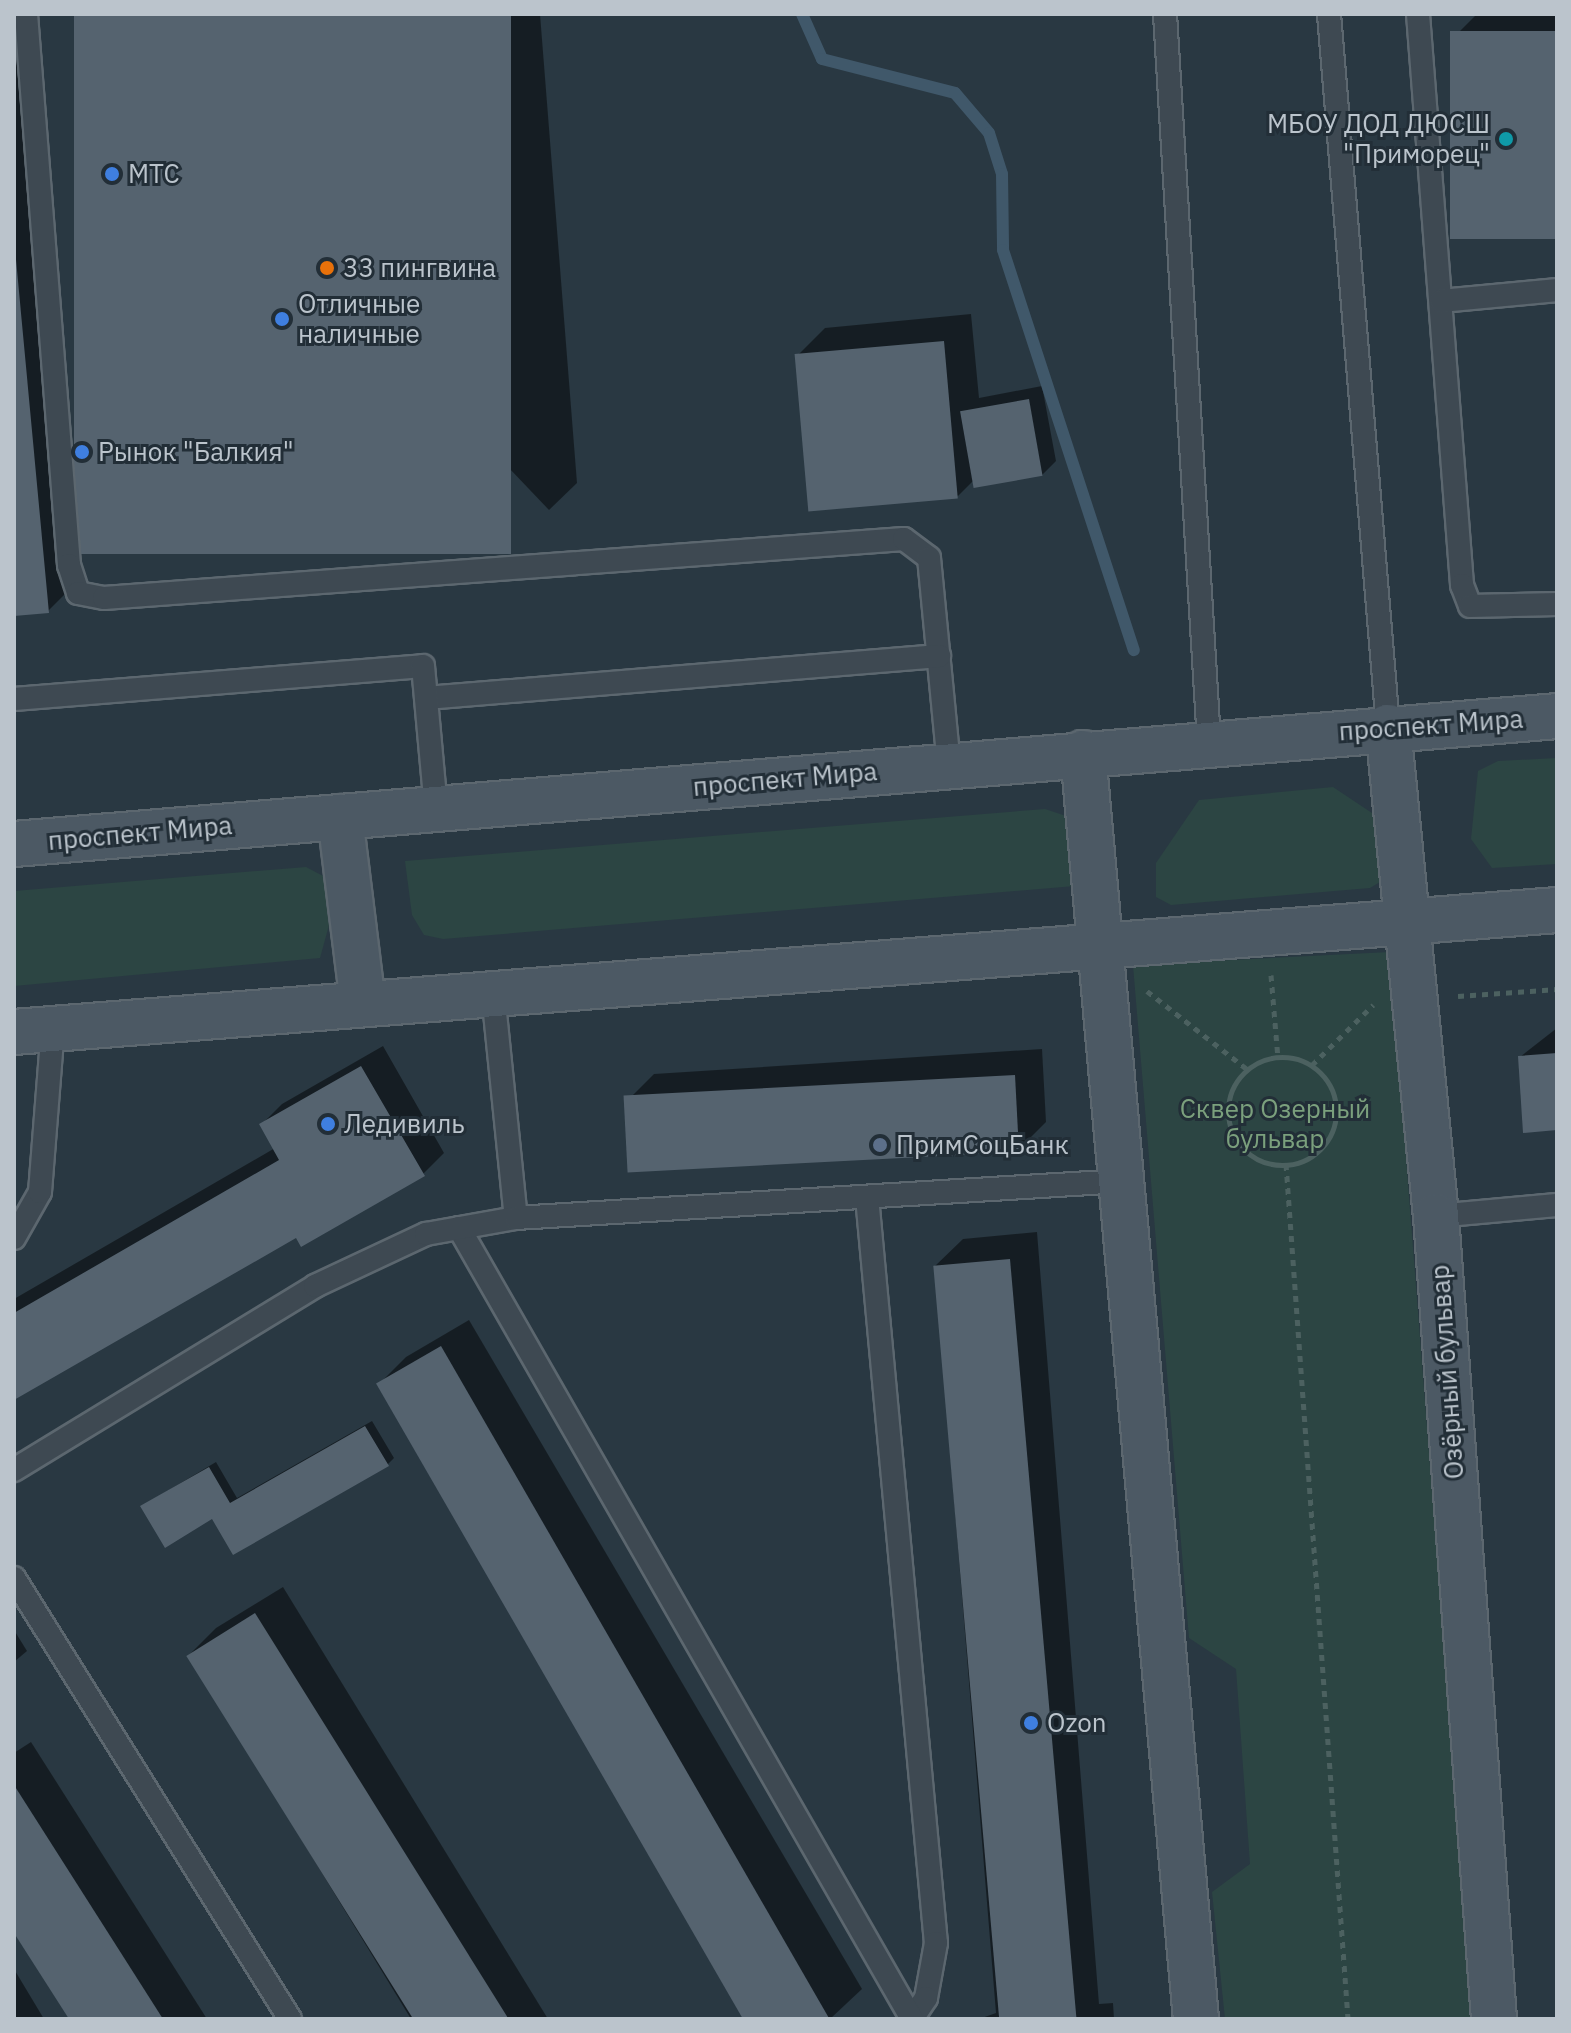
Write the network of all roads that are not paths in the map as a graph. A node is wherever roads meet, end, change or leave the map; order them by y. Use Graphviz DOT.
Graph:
graph roads {
  1 [pos="26,14"];
  2 [pos="1165,14"];
  3 [pos="1329,14"];
  4 [pos="1418,14"];
  5 [pos="1557,290"];
  6 [pos="1441,301"];
  7 [pos="1557,604"];
  8 [pos="939,656"];
  9 [pos="426,698"];
  10 [pos="14,699"];
  11 [pos="1557,716"];
  12 [pos="1388,727"];
  13 [pos="1209,742"];
  14 [pos="1083,753"];
  15 [pos="949,764"];
  16 [pos="436,809"];
  17 [pos="340,817"];
  18 [pos="14,844"];
  19 [pos="1557,910"];
  20 [pos="1411,922"];
  21 [pos="1101,943"];
  22 [pos="493,993"];
  23 [pos="363,1003"];
  24 [pos="33,1030"];
  25 [pos="1122,1181"];
  26 [pos="867,1197"];
  27 [pos="1557,1205"];
  28 [pos="1436,1216"];
  29 [pos="516,1218"];
  30 [pos="459,1228"];
  31 [pos="14,1238"];
  32 [pos="14,1470"];
  33 [pos="14,1578"];
  34 [pos="290,2019"];
  35 [pos="912,2019"];
  36 [pos="1196,2019"];
  37 [pos="1494,2019"];
  1 -- 8 [label="lane"];
  2 -- 13 [label="lane"];
  3 -- 12 [label="lane"];
  4 -- 6 [label="lane"];
  5 -- 6 [label="lane"];
  6 -- 7 [label="lane"];
  8 -- 9 [label="lane"];
  8 -- 15 [label="lane"];
  9 -- 10 [label="lane"];
  9 -- 16 [label="lane"];
  11 -- 12 [label="street, проспект Мира"];
  12 -- 13 [label="street, проспект Мира"];
  12 -- 20 [label="street, Озёрный бульвар"];
  13 -- 14 [label="street, проспект Мира"];
  14 -- 15 [label="street, проспект Мира"];
  14 -- 21 [label="street"];
  15 -- 16 [label="street, проспект Мира"];
  16 -- 17 [label="street, проспект Мира"];
  17 -- 18 [label="street, проспект Мира"];
  17 -- 23 [label="street"];
  19 -- 20 [label="street"];
  20 -- 21 [label="street"];
  20 -- 28 [label="street, Озёрный бульвар"];
  21 -- 22 [label="street"];
  21 -- 25 [label="street"];
  22 -- 23 [label="street"];
  22 -- 29 [label="lane"];
  23 -- 24 [label="street"];
  24 -- 31 [label="lane"];
  25 -- 26 [label="lane"];
  25 -- 36 [label="street"];
  26 -- 29 [label="lane"];
  26 -- 35 [label="lane"];
  27 -- 28 [label="lane"];
  28 -- 37 [label="street, Озёрный бульвар"];
  29 -- 30 [label="lane"];
  30 -- 32 [label="lane"];
  30 -- 35 [label="lane"];
  33 -- 34 [label="lane"];
}
